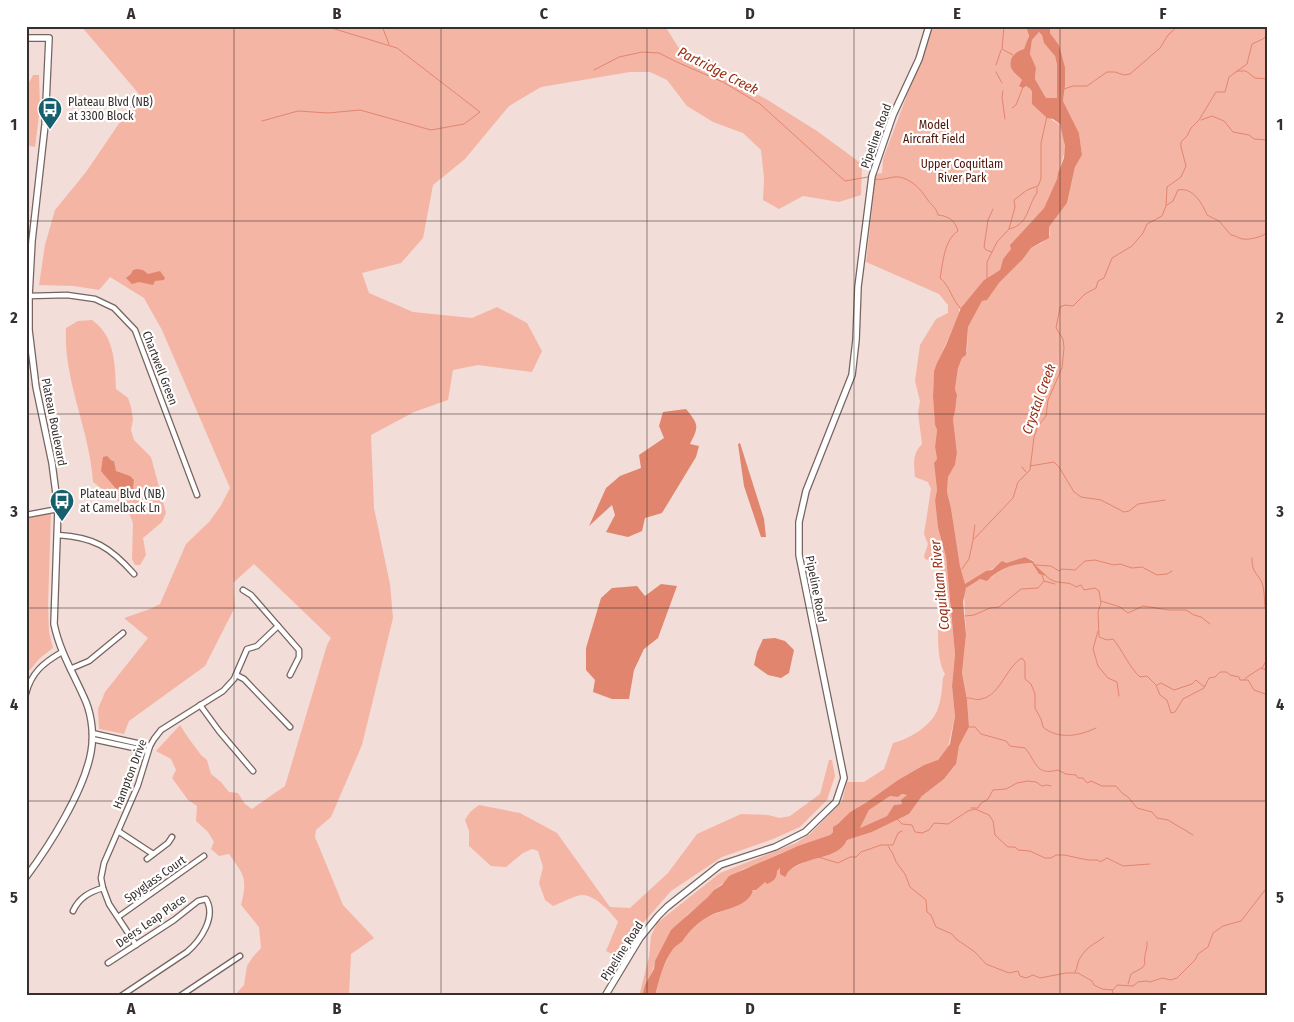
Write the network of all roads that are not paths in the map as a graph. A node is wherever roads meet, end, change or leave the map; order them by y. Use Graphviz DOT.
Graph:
graph roads {
  1 [pos="929,26"];
  2 [pos="26,38"];
  3 [pos="29,241"];
  4 [pos="29,296"];
  5 [pos="197,495"];
  6 [pos="58,510"];
  7 [pos="26,515"];
  8 [pos="58,535"];
  9 [pos="134,574"];
  10 [pos="243,590"];
  11 [pos="278,626"];
  12 [pos="123,633"];
  13 [pos="62,652"];
  14 [pos="70,669"];
  15 [pos="236,675"];
  16 [pos="290,675"];
  17 [pos="26,694"];
  18 [pos="200,706"];
  19 [pos="290,727"];
  20 [pos="92,736"];
  21 [pos="149,749"];
  22 [pos="253,771"];
  23 [pos="118,831"];
  24 [pos="172,837"];
  25 [pos="153,854"];
  26 [pos="204,856"];
  27 [pos="147,859"];
  28 [pos="26,878"];
  29 [pos="103,888"];
  30 [pos="73,911"];
  31 [pos="118,917"];
  32 [pos="136,944"];
  33 [pos="240,956"];
  34 [pos="108,963"];
  35 [pos="121,996"];
  36 [pos="180,996"];
  37 [pos="605,996"];
  1 -- 37 [label="street, Pipeline Road"];
  2 -- 3 [label="street, Plateau Boulevard"];
  3 -- 4 [label="street, Plateau Boulevard"];
  4 -- 5 [label="street, Chartwell Green"];
  4 -- 6 [label="street, Plateau Boulevard"];
  6 -- 7 [label="street"];
  6 -- 8 [label="street, Plateau Boulevard"];
  8 -- 9 [label="street"];
  8 -- 13 [label="street, Plateau Boulevard"];
  10 -- 11 [label="street"];
  11 -- 15 [label="street, Hampton Drive"];
  11 -- 16 [label="street"];
  12 -- 14 [label="street"];
  13 -- 14 [label="street, Plateau Boulevard"];
  13 -- 17 [label="street"];
  14 -- 20 [label="street, Plateau Boulevard"];
  15 -- 18 [label="street, Hampton Drive"];
  15 -- 19 [label="street"];
  18 -- 21 [label="street, Hampton Drive"];
  18 -- 22 [label="street"];
  20 -- 21 [label="street"];
  20 -- 28 [label="street, Plateau Boulevard"];
  21 -- 23 [label="street, Hampton Drive"];
  23 -- 25 [label="street"];
  23 -- 29 [label="street, Hampton Drive"];
  24 -- 25 [label="street"];
  25 -- 27 [label="street"];
  26 -- 31 [label="street, Spyglass Court"];
  29 -- 30 [label="street"];
  29 -- 31 [label="street, Hampton Drive"];
  31 -- 32 [label="street, Hampton Drive"];
  32 -- 34 [label="street, Deers Leap Place"];
  32 -- 35 [label="street, Deers Leap Place"];
  33 -- 36 [label="street"];
}
